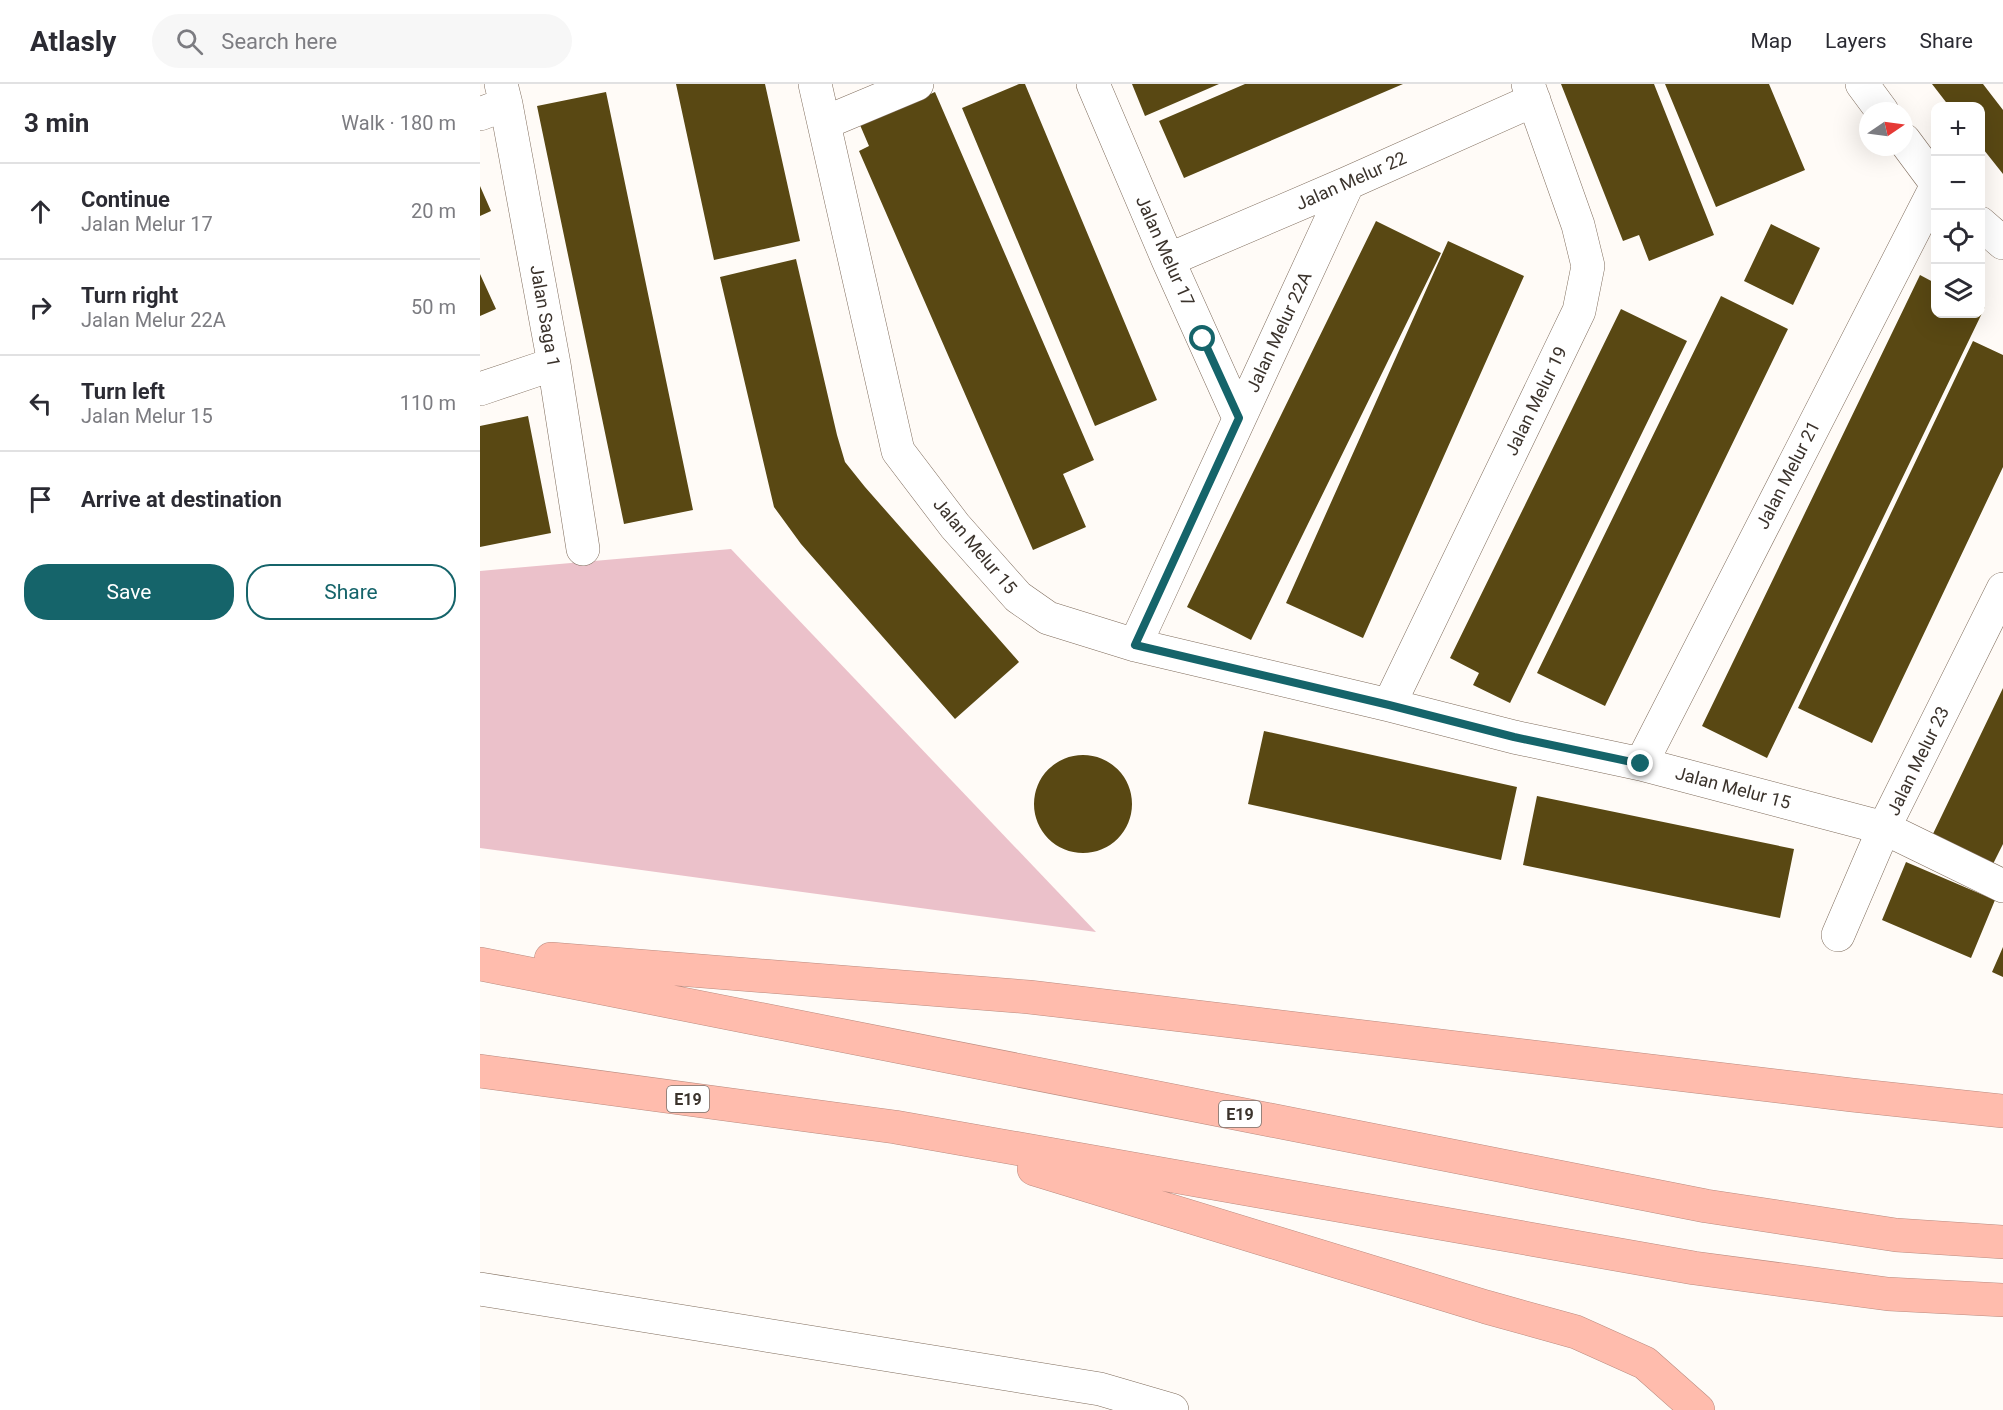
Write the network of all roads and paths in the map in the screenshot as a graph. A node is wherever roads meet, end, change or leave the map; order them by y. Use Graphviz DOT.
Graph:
graph roads {
  1 [pos="814,84"];
  2 [pos="917,84"];
  3 [pos="1093,84"];
  4 [pos="1862,84"];
  5 [pos="1531,92"];
  6 [pos="496,101"];
  7 [pos="1875,102"];
  8 [pos="824,123"];
  9 [pos="1913,153"];
  10 [pos="1931,179"];
  11 [pos="1348,183"];
  12 [pos="1931,193"];
  13 [pos="1985,227"];
  14 [pos="2003,243"];
  15 [pos="1168,260"];
  16 [pos="554,364"];
  17 [pos="480,389"];
  18 [pos="1239,418"];
  19 [pos="583,549"];
  20 [pos="2003,589"];
  21 [pos="1135,645"];
  22 [pos="1389,705"];
  23 [pos="1641,764"];
  24 [pos="1884,828"];
  25 [pos="2003,886"];
  26 [pos="1838,935"];
  27 [pos="480,954"];
  28 [pos="480,964"];
  29 [pos="480,1071"];
  30 [pos="2003,1111"];
  31 [pos="895,1126"];
  32 [pos="2003,1242"];
  33 [pos="480,1289"];
  34 [pos="2003,1300"];
  35 [pos="1172,1410"];
  36 [pos="1698,1410"];
  1 -- 8 [label="street, Jalan Melur 15"];
  2 -- 8 [label="street"];
  3 -- 15 [label="street, Jalan Melur 17"];
  4 -- 7 [label="street"];
  5 -- 11 [label="street, Jalan Melur 22"];
  5 -- 22 [label="street, Jalan Melur 19"];
  6 -- 16 [label="street, Jalan Saga 1"];
  8 -- 21 [label="street, Jalan Melur 15"];
  9 -- 10 [label="street"];
  11 -- 15 [label="street, Jalan Melur 22"];
  11 -- 18 [label="street, Jalan Melur 22A"];
  12 -- 23 [label="street, Jalan Melur 21"];
  13 -- 14 [label="street"];
  15 -- 18 [label="street, Jalan Melur 17"];
  16 -- 17 [label="street"];
  16 -- 19 [label="street, Jalan Saga 1"];
  18 -- 21 [label="street, Jalan Melur 22A"];
  20 -- 24 [label="street, Jalan Melur 23"];
  21 -- 22 [label="street, Jalan Melur 15"];
  22 -- 23 [label="street, Jalan Melur 15"];
  23 -- 24 [label="street, Jalan Melur 15"];
  24 -- 25 [label="street, Jalan Melur 15"];
  24 -- 26 [label="street, Jalan Melur 23"];
  27 -- 30 [label="highway"];
  28 -- 32 [label="highway, E19"];
  29 -- 31 [label="highway, E19"];
  31 -- 34 [label="highway, E19"];
  31 -- 36 [label="highway"];
  33 -- 35 [label="street"];
}
